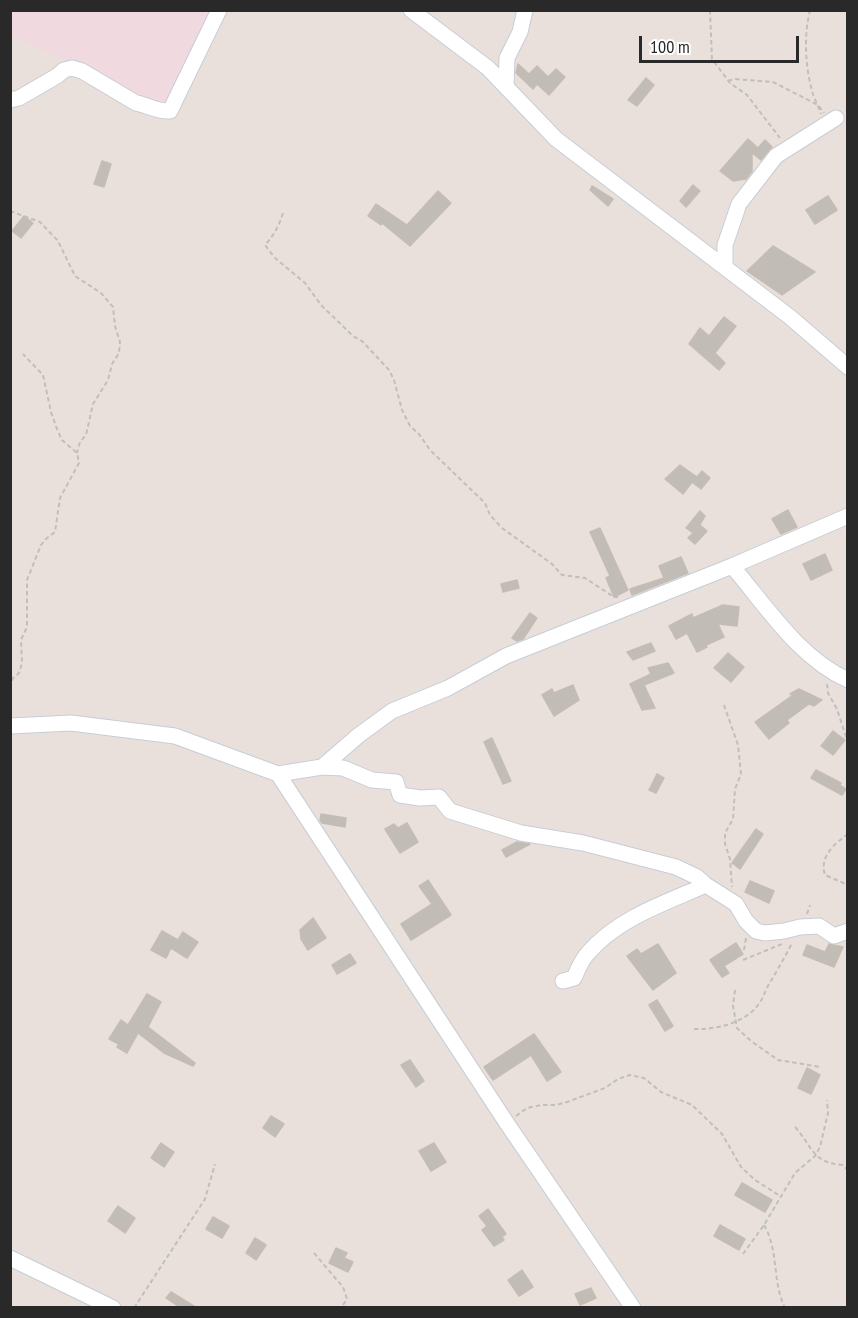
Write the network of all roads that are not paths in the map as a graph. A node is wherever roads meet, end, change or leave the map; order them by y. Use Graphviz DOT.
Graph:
graph roads {
  1 [pos="219,10"];
  2 [pos="411,10"];
  3 [pos="525,10"];
  4 [pos="506,86"];
  5 [pos="10,100"];
  6 [pos="836,118"];
  7 [pos="725,267"];
  8 [pos="848,367"];
  9 [pos="848,516"];
  10 [pos="732,566"];
  11 [pos="848,680"];
  12 [pos="10,726"];
  13 [pos="322,766"];
  14 [pos="278,774"];
  15 [pos="706,885"];
  16 [pos="848,931"];
  17 [pos="563,981"];
  18 [pos="10,1258"];
  19 [pos="114,1308"];
  20 [pos="633,1308"];
  1 -- 5 [label="street"];
  2 -- 4 [label="street"];
  3 -- 4 [label="street"];
  4 -- 7 [label="street"];
  6 -- 7 [label="street"];
  7 -- 8 [label="street"];
  9 -- 10 [label="street"];
  10 -- 11 [label="street"];
  10 -- 13 [label="street"];
  12 -- 14 [label="street"];
  13 -- 14 [label="street"];
  13 -- 15 [label="street"];
  14 -- 20 [label="street"];
  15 -- 16 [label="street"];
  15 -- 17 [label="street"];
  18 -- 19 [label="street"];
}
